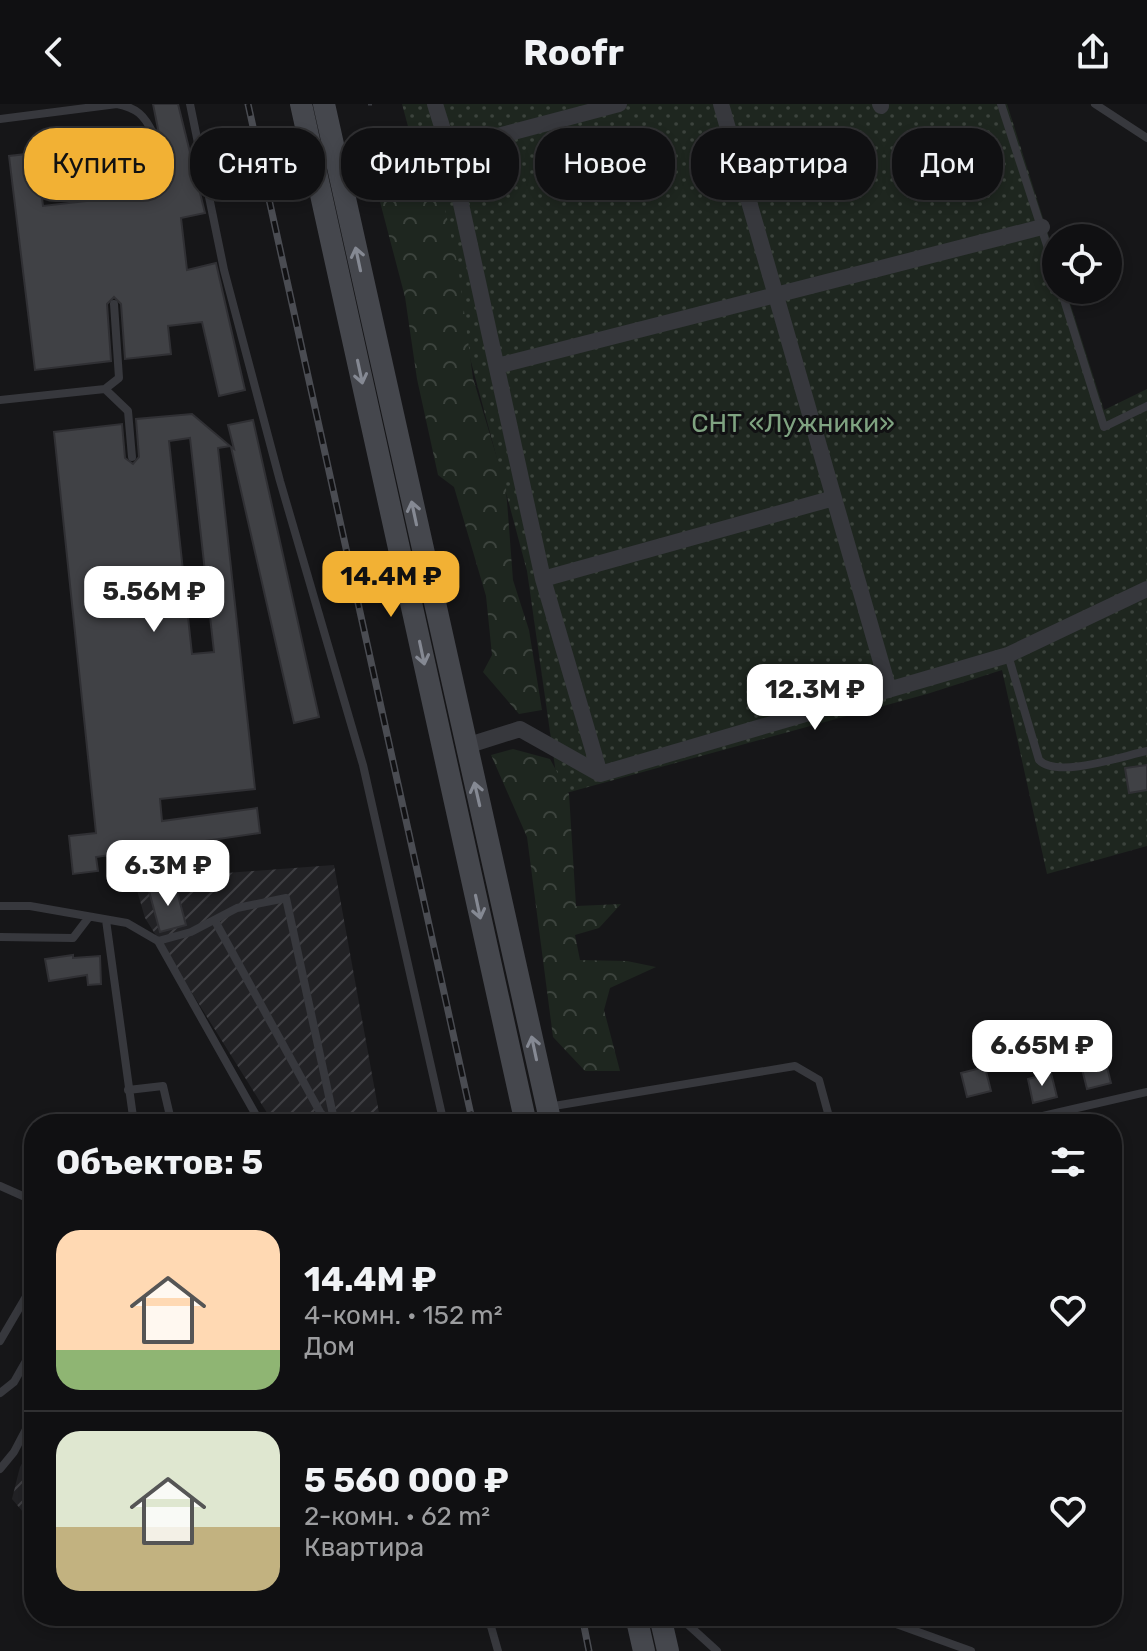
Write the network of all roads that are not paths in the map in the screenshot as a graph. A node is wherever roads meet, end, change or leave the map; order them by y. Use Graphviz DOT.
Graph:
graph roads {
  1 [pos="190,104"];
  2 [pos="301,104"];
  3 [pos="324,104"];
  4 [pos="435,104"];
  5 [pos="619,104"];
  6 [pos="721,104"];
  7 [pos="1001,104"];
  8 [pos="1095,104"];
  9 [pos="28,109"];
  10 [pos="0,119"];
  11 [pos="151,128"];
  12 [pos="442,128"];
  13 [pos="519,130"];
  14 [pos="1147,138"];
  15 [pos="460,200"];
  16 [pos="1042,227"];
  17 [pos="776,295"];
  18 [pos="114,304"];
  19 [pos="1065,304"];
  20 [pos="497,366"];
  21 [pos="105,389"];
  22 [pos="0,400"];
  23 [pos="1147,406"];
  24 [pos="132,457"];
  25 [pos="834,498"];
  26 [pos="543,579"];
  27 [pos="1147,589"];
  28 [pos="1008,655"];
  29 [pos="889,690"];
  30 [pos="466,746"];
  31 [pos="1147,751"];
  32 [pos="600,774"];
  33 [pos="0,906"];
  34 [pos="89,917"];
  35 [pos="106,920"];
  36 [pos="215,921"];
  37 [pos="0,937"];
  38 [pos="158,941"];
  39 [pos="128,1090"];
  40 [pos="1147,1092"];
  41 [pos="132,1114"];
  42 [pos="170,1114"];
  43 [pos="255,1114"];
  44 [pos="322,1114"];
  45 [pos="330,1114"];
  46 [pos="442,1114"];
  47 [pos="524,1114"];
  48 [pos="549,1114"];
  49 [pos="559,1114"];
  50 [pos="828,1114"];
  51 [pos="1051,1114"];
  52 [pos="0,1186"];
  53 [pos="24,1197"];
  54 [pos="24,1300"];
  55 [pos="0,1341"];
  56 [pos="24,1364"];
  57 [pos="0,1393"];
  58 [pos="24,1433"];
  59 [pos="0,1469"];
  60 [pos="491,1626"];
  61 [pos="638,1626"];
  62 [pos="662,1626"];
  63 [pos="690,1626"];
  64 [pos="902,1626"];
  65 [pos="498,1651"];
  66 [pos="644,1651"];
  67 [pos="668,1651"];
  68 [pos="717,1651"];
  69 [pos="971,1651"];
  1 -- 46 [label="lane"];
  2 -- 47 [label="main road, one-way"];
  30 -- 3 [label="main road, one-way"];
  4 -- 12 [label="street"];
  5 -- 13 [label="street"];
  6 -- 17 [label="street"];
  7 -- 16 [label="lane"];
  8 -- 14 [label="lane"];
  9 -- 10 [label="lane"];
  9 -- 11 [label="lane"];
  15 -- 20 [label="street"];
  16 -- 17 [label="street"];
  17 -- 20 [label="street"];
  17 -- 25 [label="street"];
  18 -- 21 [label="lane"];
  19 -- 23 [label="lane"];
  20 -- 26 [label="street"];
  21 -- 22 [label="lane"];
  21 -- 24 [label="lane"];
  25 -- 26 [label="street"];
  25 -- 29 [label="street"];
  26 -- 32 [label="street"];
  27 -- 28 [label="street"];
  28 -- 29 [label="street"];
  28 -- 31 [label="lane"];
  29 -- 32 [label="street"];
  30 -- 32 [label="street"];
  48 -- 30 [label="main road, one-way"];
  33 -- 34 [label="lane"];
  34 -- 35 [label="lane"];
  34 -- 37 [label="lane"];
  35 -- 38 [label="lane"];
  35 -- 39 [label="lane"];
  36 -- 38 [label="lane"];
  36 -- 44 [label="lane"];
  36 -- 45 [label="lane"];
  38 -- 43 [label="lane"];
  39 -- 41 [label="lane"];
  39 -- 42 [label="lane"];
  40 -- 51 [label="lane"];
  49 -- 50 [label="lane"];
  52 -- 53 [label="lane"];
  54 -- 55 [label="lane"];
  56 -- 57 [label="lane"];
  58 -- 59 [label="lane"];
  60 -- 65 [label="lane"];
  61 -- 66 [label="main road"];
  62 -- 67 [label="main road"];
  63 -- 68 [label="lane"];
  64 -- 69 [label="lane"];
}
